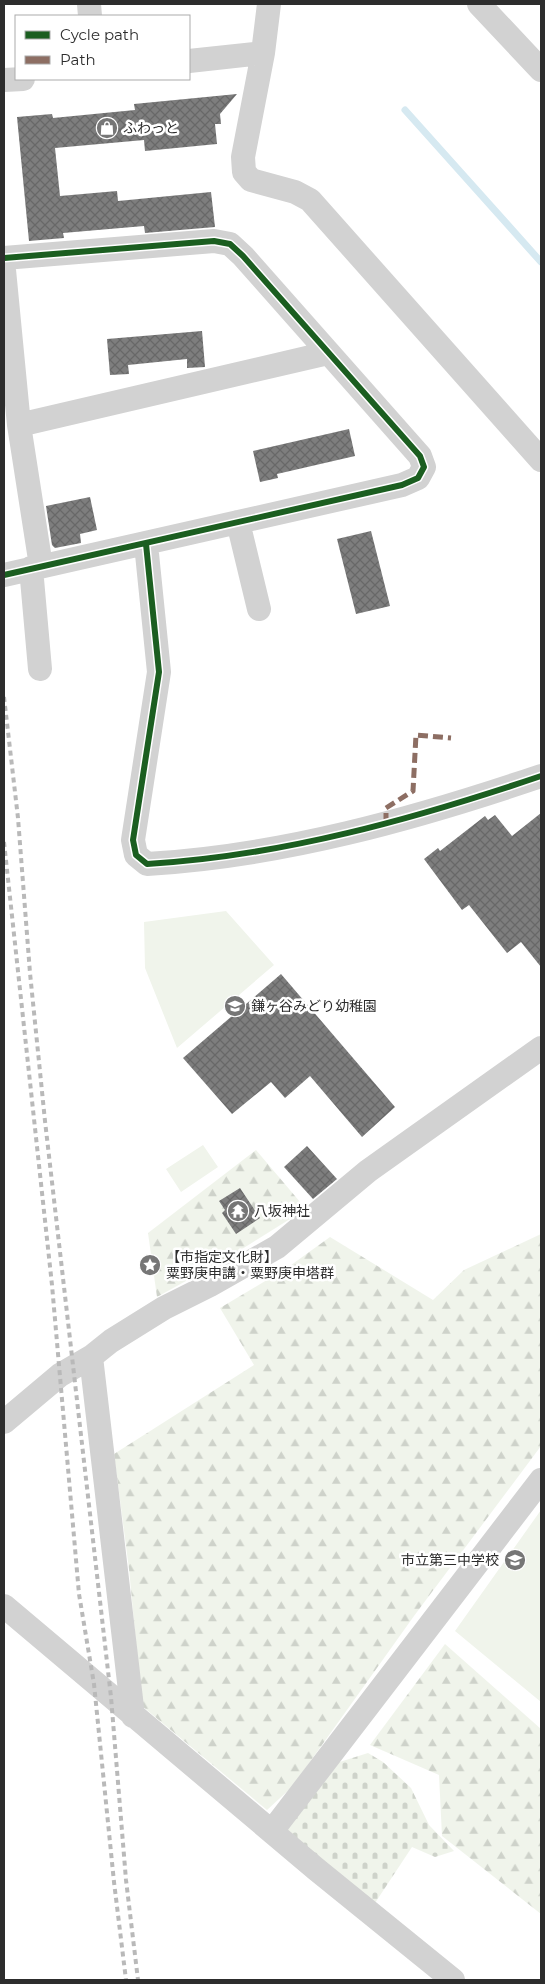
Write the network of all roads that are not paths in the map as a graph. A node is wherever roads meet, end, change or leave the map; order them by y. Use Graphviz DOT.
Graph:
graph roads {
  1 [pos="270,4"];
  2 [pos="479,4"];
  3 [pos="263,53"];
  4 [pos="190,61"];
  5 [pos="541,70"];
  6 [pos="4,258"];
  7 [pos="4,270"];
  8 [pos="328,353"];
  9 [pos="19,425"];
  10 [pos="541,460"];
  11 [pos="238,522"];
  12 [pos="146,544"];
  13 [pos="24,570"];
  14 [pos="260,609"];
  15 [pos="40,669"];
  16 [pos="541,776"];
  17 [pos="541,1048"];
  18 [pos="91,1357"];
  19 [pos="4,1422"];
  20 [pos="541,1480"];
  21 [pos="4,1606"];
  22 [pos="133,1716"];
  23 [pos="272,1831"];
  24 [pos="454,1980"];
  1 -- 3 [label="street"];
  2 -- 5 [label="street"];
  3 -- 4 [label="street"];
  3 -- 10 [label="street"];
  6 -- 8 [label="street"];
  7 -- 9 [label="street"];
  8 -- 9 [label="street"];
  8 -- 11 [label="street"];
  9 -- 13 [label="street"];
  11 -- 12 [label="street"];
  11 -- 14 [label="street"];
  12 -- 13 [label="street"];
  12 -- 16 [label="street"];
  13 -- 15 [label="street"];
  17 -- 18 [label="street"];
  18 -- 19 [label="street"];
  18 -- 22 [label="street"];
  20 -- 23 [label="street"];
  21 -- 22 [label="street"];
  22 -- 23 [label="street"];
  23 -- 24 [label="street"];
}
